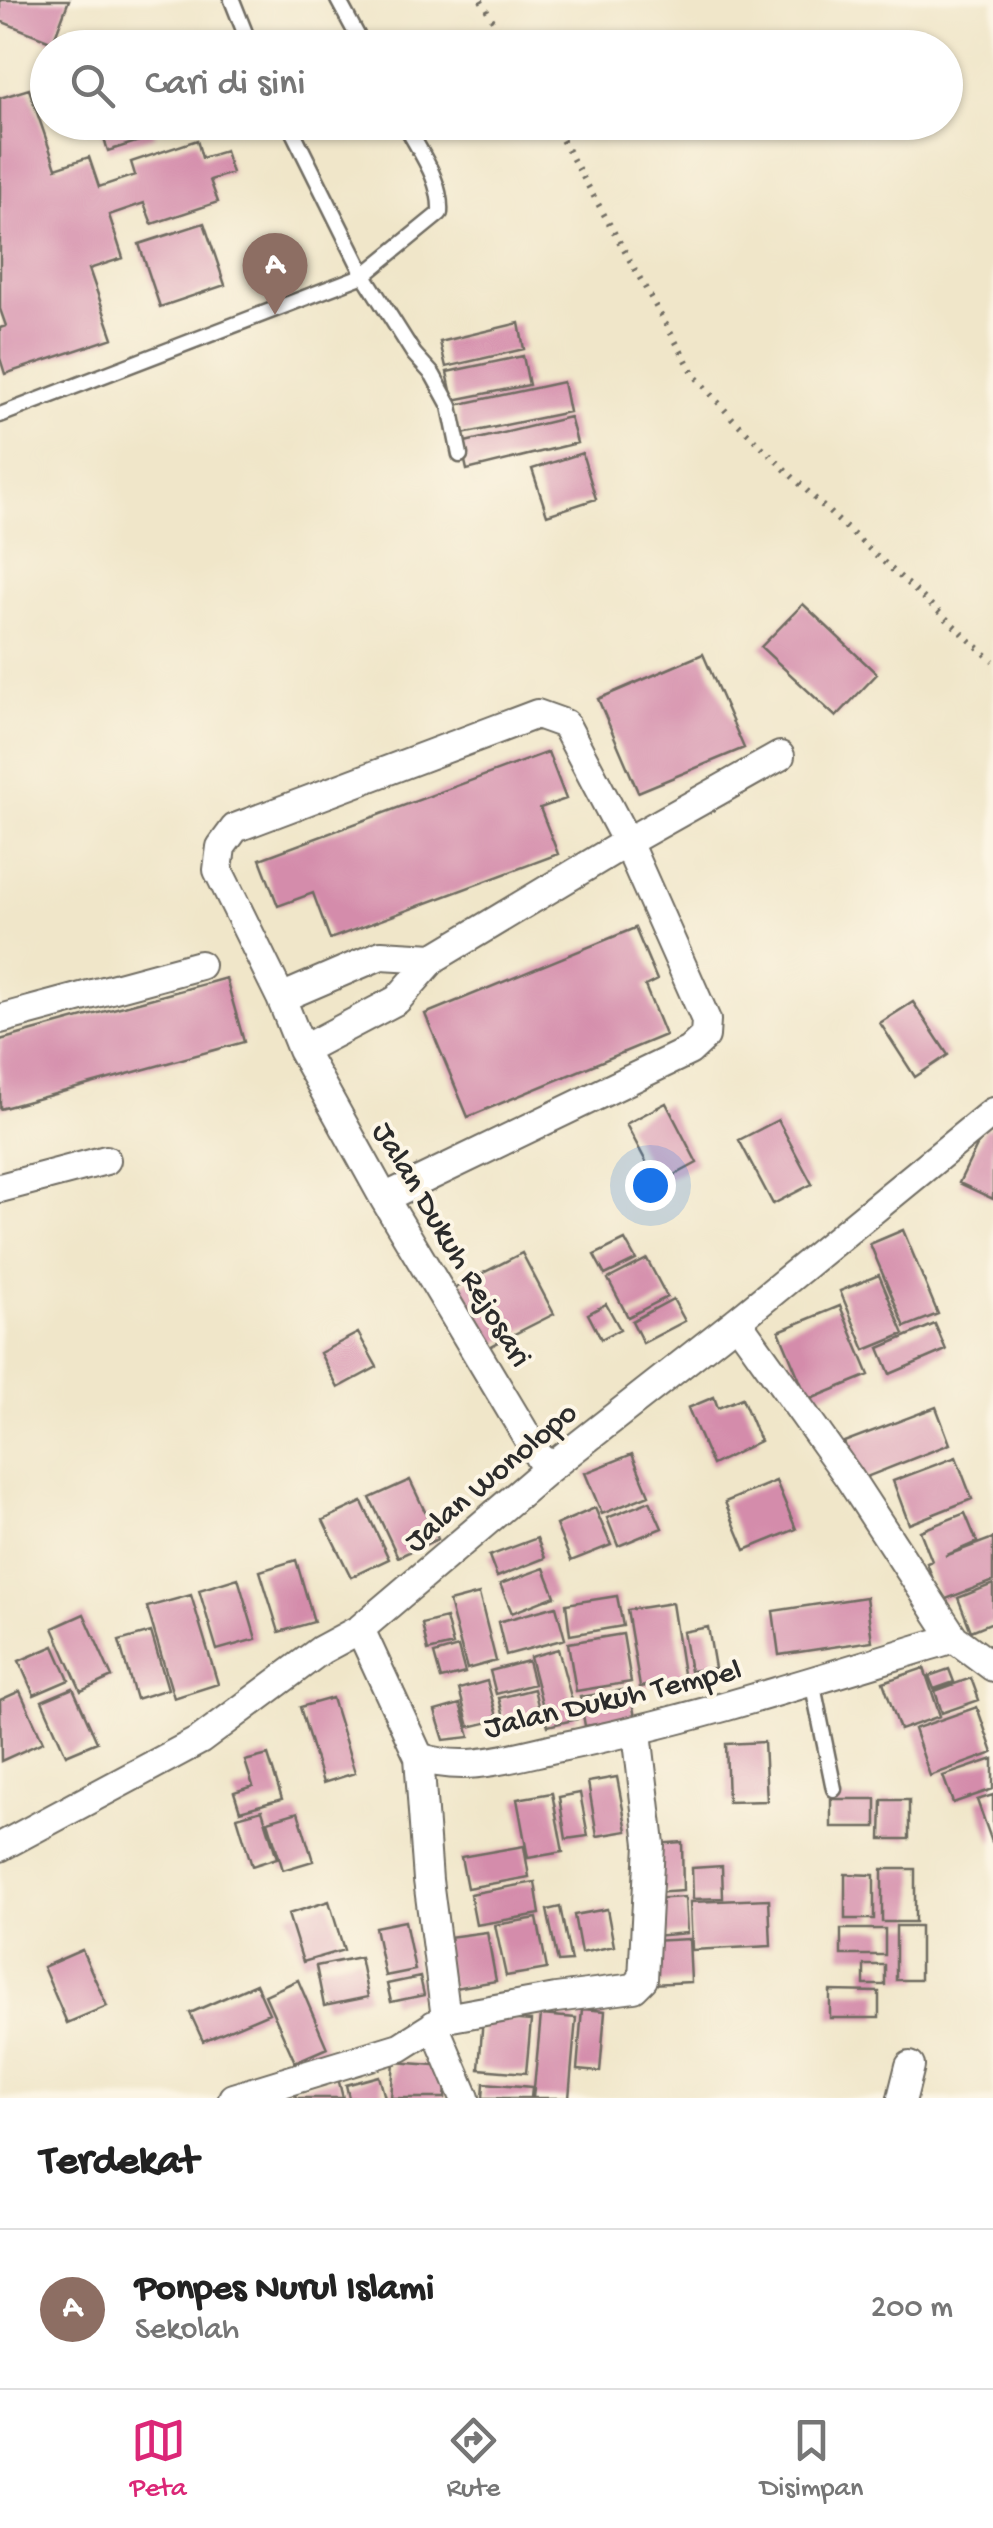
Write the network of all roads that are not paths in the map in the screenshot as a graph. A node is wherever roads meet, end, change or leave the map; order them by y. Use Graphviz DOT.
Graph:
graph roads {
  1 [pos="232,0"];
  2 [pos="338,0"];
  3 [pos="244,30"];
  4 [pos="354,30"];
  5 [pos="297,140"];
  6 [pos="414,140"];
  7 [pos="364,275"];
  8 [pos="0,414"];
  9 [pos="460,455"];
  10 [pos="780,756"];
  11 [pos="627,842"];
  12 [pos="434,958"];
  13 [pos="200,965"];
  14 [pos="281,998"];
  15 [pos="0,1019"];
  16 [pos="302,1050"];
  17 [pos="993,1112"];
  18 [pos="106,1160"];
  19 [pos="0,1188"];
  20 [pos="384,1198"];
  21 [pos="737,1321"];
  22 [pos="547,1470"];
  23 [pos="360,1630"];
  24 [pos="954,1638"];
  25 [pos="993,1667"];
  26 [pos="812,1681"];
  27 [pos="637,1732"];
  28 [pos="419,1757"];
  29 [pos="834,1789"];
  30 [pos="0,1847"];
  31 [pos="440,2022"];
  32 [pos="910,2066"];
  33 [pos="233,2098"];
  34 [pos="466,2098"];
  35 [pos="902,2098"];
  1 -- 3 [label="lane"];
  2 -- 4 [label="lane"];
  5 -- 7 [label="lane"];
  6 -- 7 [label="lane"];
  7 -- 8 [label="lane"];
  7 -- 9 [label="lane"];
  10 -- 11 [label="street"];
  11 -- 12 [label="street"];
  11 -- 14 [label="street, Jalan Dukuh Rejosari"];
  11 -- 20 [label="street, Jalan Dukuh Rejosari"];
  12 -- 14 [label="street"];
  12 -- 16 [label="street"];
  13 -- 15 [label="street"];
  14 -- 16 [label="street, Jalan Dukuh Rejosari"];
  16 -- 20 [label="street, Jalan Dukuh Rejosari"];
  17 -- 21 [label="street, Jalan Wonolopo"];
  18 -- 19 [label="street"];
  20 -- 22 [label="street, Jalan Dukuh Rejosari"];
  21 -- 22 [label="street, Jalan Wonolopo"];
  21 -- 24 [label="street"];
  22 -- 23 [label="street, Jalan Wonolopo"];
  23 -- 28 [label="street"];
  23 -- 30 [label="street, Jalan Wonolopo"];
  24 -- 25 [label="street"];
  24 -- 26 [label="street, Jalan Dukuh Tempel"];
  26 -- 27 [label="street, Jalan Dukuh Tempel"];
  26 -- 29 [label="lane"];
  27 -- 28 [label="street, Jalan Dukuh Tempel"];
  27 -- 31 [label="street"];
  28 -- 31 [label="street"];
  31 -- 33 [label="street"];
  31 -- 34 [label="street"];
  32 -- 35 [label="street"];
}
